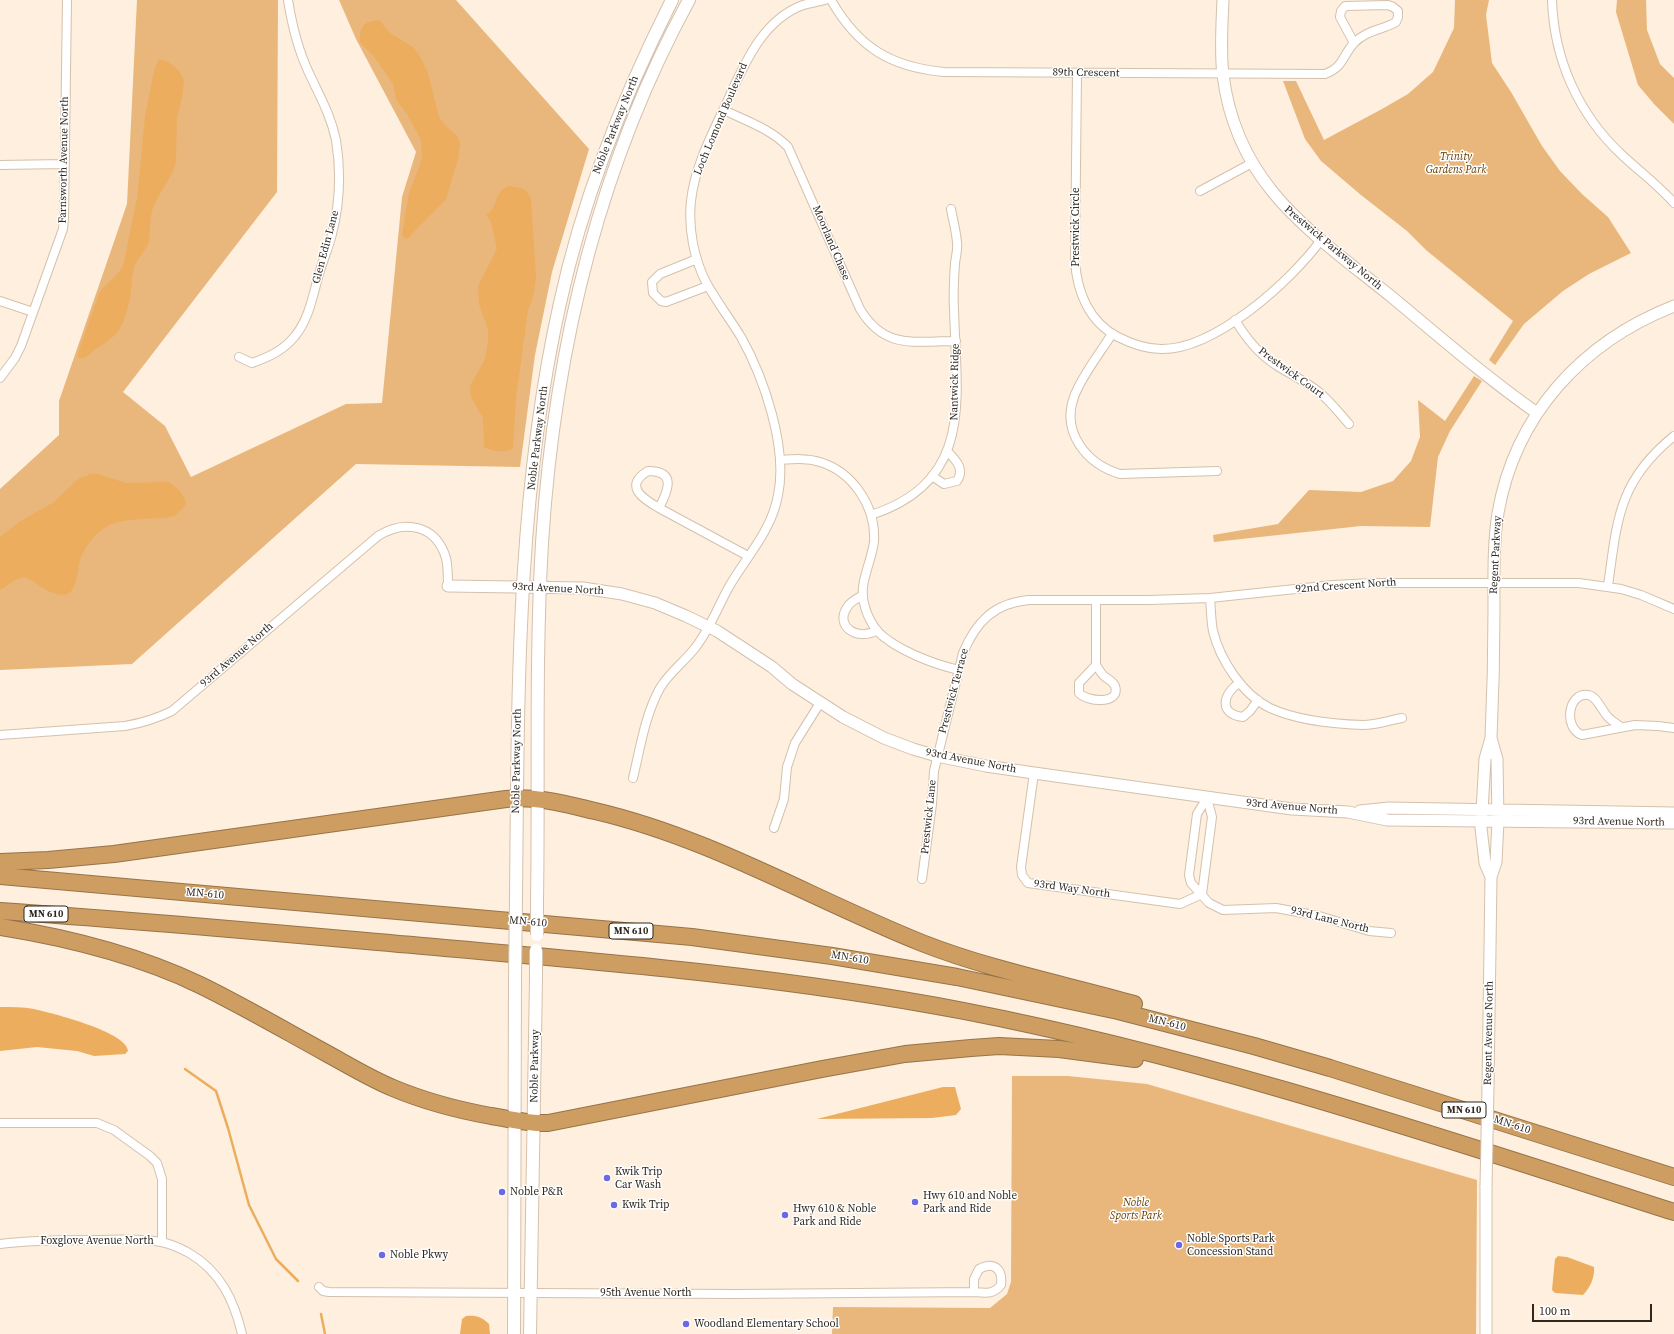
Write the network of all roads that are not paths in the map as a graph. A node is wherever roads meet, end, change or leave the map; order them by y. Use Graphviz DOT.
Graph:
graph roads {
  1 [pos="67,0"];
  2 [pos="288,0"];
  3 [pos="672,0"];
  4 [pos="690,0"];
  5 [pos="825,0"];
  6 [pos="831,0"];
  7 [pos="1223,0"];
  8 [pos="1552,0"];
  9 [pos="1354,44"];
  10 [pos="1077,73"];
  11 [pos="1223,75"];
  12 [pos="724,110"];
  13 [pos="1252,163"];
  14 [pos="65,164"];
  15 [pos="0,165"];
  16 [pos="1200,191"];
  17 [pos="1674,203"];
  18 [pos="951,209"];
  19 [pos="1321,240"];
  20 [pos="697,259"];
  21 [pos="708,286"];
  22 [pos="0,301"];
  23 [pos="1674,306"];
  24 [pos="33,312"];
  25 [pos="1235,320"];
  26 [pos="1112,334"];
  27 [pos="956,341"];
  28 [pos="239,357"];
  29 [pos="0,378"];
  30 [pos="1537,413"];
  31 [pos="1349,424"];
  32 [pos="1674,436"];
  33 [pos="947,452"];
  34 [pos="781,460"];
  35 [pos="1217,471"];
  36 [pos="932,476"];
  37 [pos="659,508"];
  38 [pos="871,515"];
  39 [pos="748,556"];
  40 [pos="1494,584"];
  41 [pos="448,586"];
  42 [pos="523,586"];
  43 [pos="1608,586"];
  44 [pos="540,587"];
  45 [pos="863,595"];
  46 [pos="1210,598"];
  47 [pos="1096,600"];
  48 [pos="1015,602"];
  49 [pos="1674,609"];
  50 [pos="709,627"];
  51 [pos="877,630"];
  52 [pos="1096,665"];
  53 [pos="959,670"];
  54 [pos="1239,683"];
  55 [pos="1258,700"];
  56 [pos="820,703"];
  57 [pos="1402,718"];
  58 [pos="1621,727"];
  59 [pos="1674,728"];
  60 [pos="0,735"];
  61 [pos="1491,738"];
  62 [pos="937,756"];
  63 [pos="1034,773"];
  64 [pos="633,778"];
  65 [pos="517,798"];
  66 [pos="538,798"];
  67 [pos="1207,798"];
  68 [pos="1674,813"];
  69 [pos="1481,815"];
  70 [pos="1498,816"];
  71 [pos="1674,823"];
  72 [pos="774,828"];
  73 [pos="0,862"];
  74 [pos="0,876"];
  75 [pos="1491,877"];
  76 [pos="922,879"];
  77 [pos="1202,894"];
  78 [pos="516,898"];
  79 [pos="0,910"];
  80 [pos="0,927"];
  81 [pos="1391,933"];
  82 [pos="1254,1046"];
  83 [pos="1319,1099"];
  84 [pos="514,1120"];
  85 [pos="0,1123"];
  86 [pos="534,1123"];
  87 [pos="1674,1177"];
  88 [pos="1674,1212"];
  89 [pos="162,1242"];
  90 [pos="0,1244"];
  91 [pos="319,1287"];
  92 [pos="974,1292"];
  93 [pos="514,1293"];
  94 [pos="531,1293"];
  95 [pos="242,1334"];
  96 [pos="514,1334"];
  97 [pos="530,1334"];
  98 [pos="1486,1334"];
  1 -- 14 [label="street, Farnsworth Avenue North"];
  2 -- 28 [label="street, Glen Edin Lane"];
  3 -- 42 [label="main road, Noble Parkway North"];
  4 -- 44 [label="main road, Noble Parkway North"];
  5 -- 12 [label="street, Loch Lomond Boulevard"];
  6 -- 10 [label="street, 89th Crescent"];
  7 -- 11 [label="street, Prestwick Parkway North"];
  8 -- 17 [label="street"];
  9 -- 9 [label="street, 89th Crescent"];
  9 -- 11 [label="street, 89th Crescent"];
  10 -- 11 [label="street, 89th Crescent"];
  10 -- 26 [label="street, Prestwick Circle"];
  11 -- 13 [label="street, Prestwick Parkway North"];
  12 -- 20 [label="street, Loch Lomond Boulevard"];
  12 -- 27 [label="street, Moorland Chase"];
  13 -- 16 [label="street"];
  13 -- 19 [label="street, Prestwick Parkway North"];
  14 -- 15 [label="street"];
  14 -- 24 [label="street, Farnsworth Avenue North"];
  18 -- 27 [label="street, Nantwick Ridge"];
  19 -- 25 [label="street, Prestwick Circle"];
  19 -- 30 [label="street, Prestwick Parkway North"];
  20 -- 21 [label="street, Loch Lomond Boulevard"];
  20 -- 21 [label="street"];
  21 -- 34 [label="street, Loch Lomond Boulevard"];
  22 -- 24 [label="street"];
  23 -- 30 [label="street, Regent Parkway"];
  24 -- 29 [label="street, Farnsworth Avenue North"];
  25 -- 26 [label="street, Prestwick Circle"];
  25 -- 31 [label="street, Prestwick Court"];
  26 -- 35 [label="street"];
  27 -- 33 [label="street, Nantwick Ridge"];
  30 -- 40 [label="street, Regent Parkway"];
  32 -- 43 [label="street"];
  33 -- 36 [label="street, Nantwick Ridge"];
  33 -- 36 [label="street"];
  34 -- 38 [label="street"];
  34 -- 39 [label="street, Loch Lomond Boulevard"];
  36 -- 38 [label="street, Nantwick Ridge"];
  37 -- 37 [label="street"];
  37 -- 39 [label="street"];
  38 -- 45 [label="street"];
  39 -- 50 [label="street, Loch Lomond Boulevard"];
  40 -- 43 [label="street, 92nd Crescent North"];
  40 -- 46 [label="street, 92nd Crescent North"];
  40 -- 61 [label="street, Regent Parkway"];
  41 -- 42 [label="street, 93rd Avenue North"];
  41 -- 60 [label="street, 93rd Avenue North"];
  42 -- 44 [label="street, 93rd Avenue North"];
  42 -- 65 [label="main road, Noble Parkway North"];
  43 -- 49 [label="street, 92nd Crescent North"];
  44 -- 50 [label="street, 93rd Avenue North"];
  44 -- 66 [label="main road, Noble Parkway North"];
  45 -- 51 [label="street"];
  45 -- 51 [label="street"];
  46 -- 47 [label="street, 92nd Crescent North"];
  46 -- 54 [label="street"];
  47 -- 48 [label="street, 92nd Crescent North"];
  47 -- 52 [label="street"];
  48 -- 53 [label="street, Prestwick Terrace"];
  50 -- 56 [label="street, 93rd Avenue North"];
  50 -- 64 [label="street, Loch Lomond Boulevard"];
  51 -- 53 [label="street"];
  52 -- 52 [label="street"];
  53 -- 62 [label="street, Prestwick Terrace"];
  54 -- 55 [label="street"];
  54 -- 55 [label="street"];
  55 -- 57 [label="street"];
  56 -- 62 [label="street, 93rd Avenue North"];
  56 -- 72 [label="street"];
  58 -- 58 [label="street"];
  58 -- 59 [label="street"];
  61 -- 69 [label="street, Regent Parkway"];
  61 -- 70 [label="street, Regent Parkway"];
  62 -- 63 [label="street, 93rd Avenue North"];
  62 -- 76 [label="street, Prestwick Lane"];
  63 -- 67 [label="street, 93rd Avenue North"];
  63 -- 77 [label="street, 93rd Way North"];
  65 -- 66 [label="highway"];
  65 -- 73 [label="highway"];
  65 -- 78 [label="main road, Noble Parkway North"];
  66 -- 82 [label="highway"];
  66 -- 86 [label="main road, Noble Parkway, bridge"];
  67 -- 69 [label="street, 93rd Avenue North"];
  67 -- 77 [label="street"];
  67 -- 77 [label="street, 93rd Lane North"];
  68 -- 70 [label="street, 93rd Avenue North"];
  69 -- 70 [label="street, 93rd Avenue North"];
  69 -- 75 [label="street, Regent Avenue North"];
  70 -- 71 [label="street, 93rd Avenue North"];
  70 -- 75 [label="street, Regent Avenue North"];
  74 -- 82 [label="highway, MN-610 / MN 610"];
  75 -- 98 [label="street, Regent Avenue North, bridge"];
  77 -- 81 [label="street, 93rd Lane North"];
  78 -- 84 [label="main road, Noble Parkway, bridge"];
  79 -- 83 [label="highway, MN 610"];
  80 -- 84 [label="highway"];
  82 -- 87 [label="highway, MN-610 / MN 610"];
  83 -- 86 [label="highway"];
  83 -- 88 [label="highway, MN 610"];
  84 -- 86 [label="highway"];
  84 -- 93 [label="main road, Noble Parkway"];
  85 -- 89 [label="street"];
  86 -- 94 [label="main road, Noble Parkway"];
  89 -- 90 [label="street, Foxglove Avenue North"];
  89 -- 95 [label="street, Foxglove Avenue North"];
  91 -- 93 [label="street, 95th Avenue North"];
  92 -- 94 [label="street, 95th Avenue North"];
  93 -- 94 [label="street, 95th Avenue North"];
  93 -- 96 [label="main road, Noble Parkway"];
  94 -- 97 [label="main road, Noble Parkway"];
}
